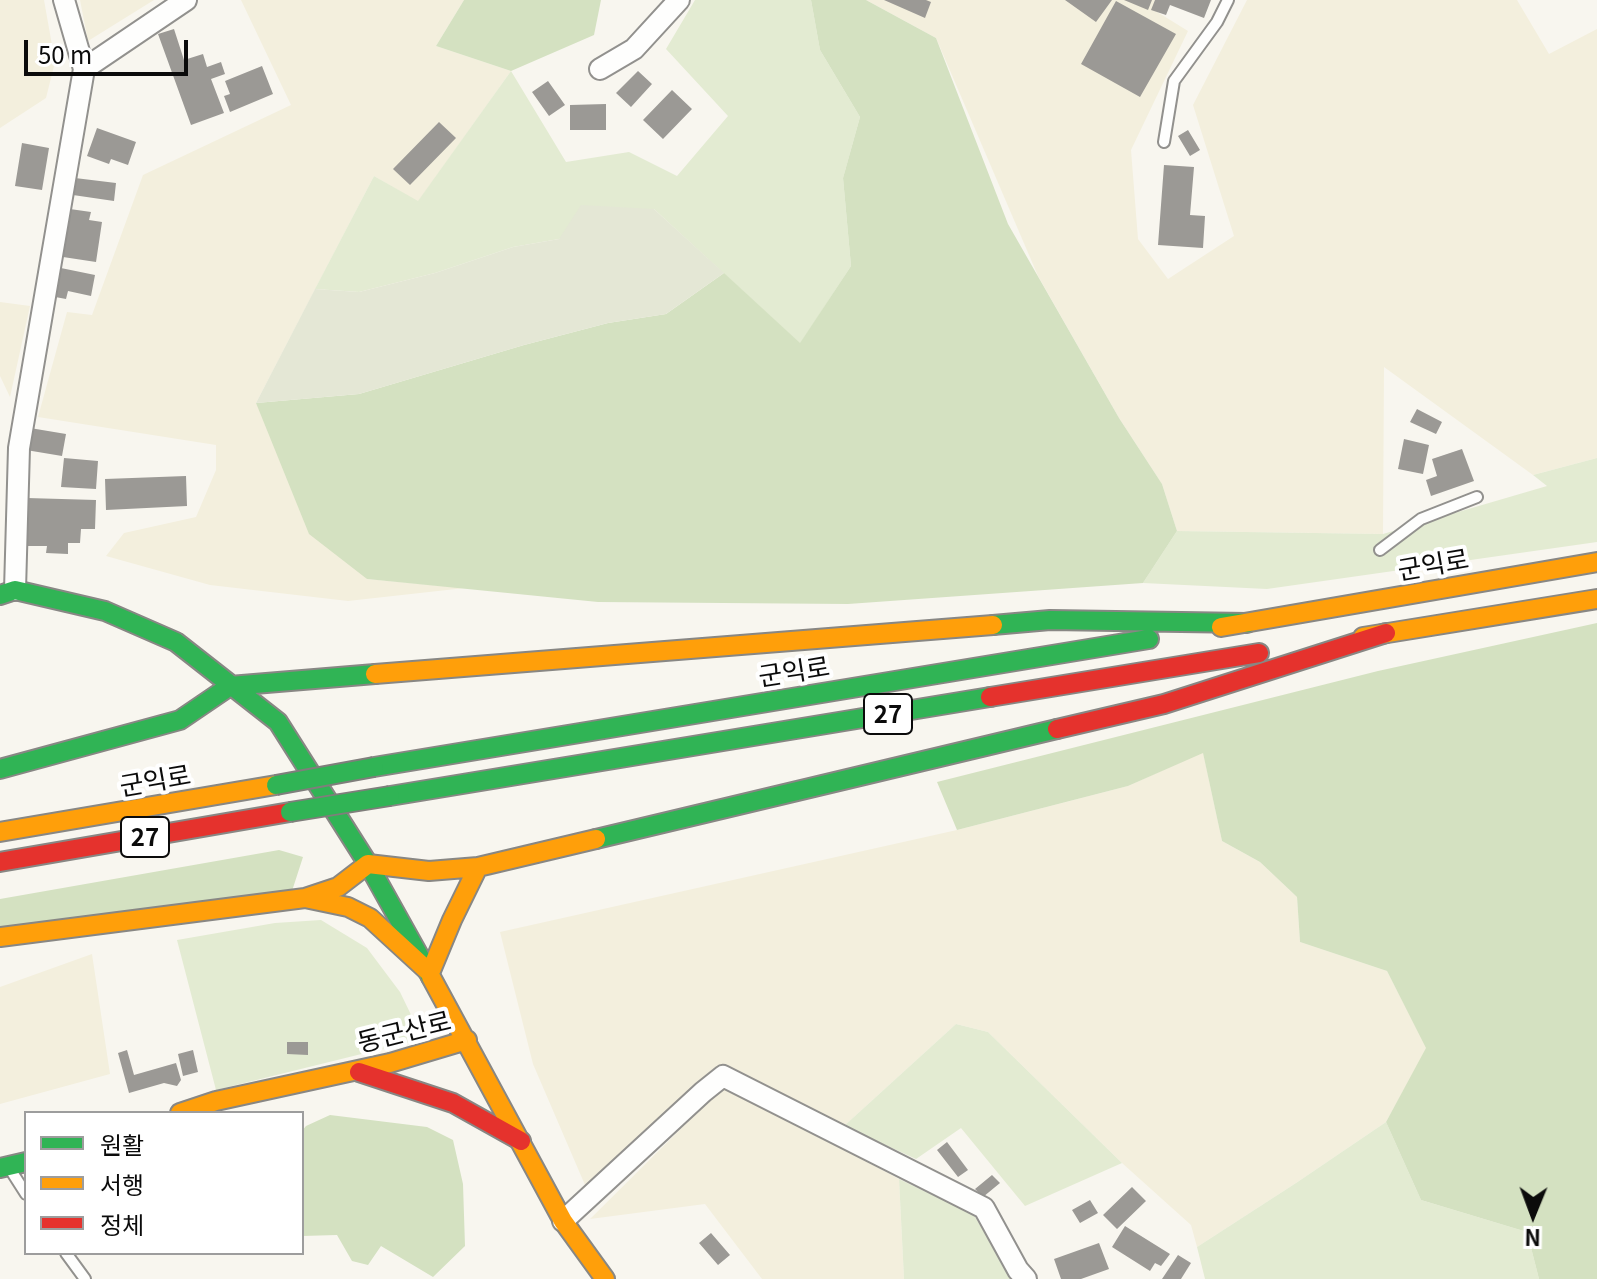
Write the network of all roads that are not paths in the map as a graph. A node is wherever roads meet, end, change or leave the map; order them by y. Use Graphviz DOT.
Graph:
graph roads {
  1 [pos="64,0"];
  2 [pos="186,0"];
  3 [pos="679,0"];
  4 [pos="1228,0"];
  5 [pos="84,69"];
  6 [pos="600,69"];
  7 [pos="1164,142"];
  8 [pos="1477,497"];
  9 [pos="1380,550"];
  10 [pos="1597,562"];
  11 [pos="7,592"];
  12 [pos="1597,599"];
  13 [pos="1247,623"];
  14 [pos="1386,633"];
  15 [pos="230,686"];
  16 [pos="0,769"];
  17 [pos="0,832"];
  18 [pos="0,862"];
  19 [pos="368,864"];
  20 [pos="478,867"];
  21 [pos="305,898"];
  22 [pos="0,937"];
  23 [pos="430,973"];
  24 [pos="467,1040"];
  25 [pos="355,1071"];
  26 [pos="186,1111"];
  27 [pos="521,1141"];
  28 [pos="12,1166"];
  29 [pos="24,1190"];
  30 [pos="563,1221"];
  31 [pos="67,1255"];
  32 [pos="85,1279"];
  33 [pos="605,1279"];
  34 [pos="1026,1279"];
  1 -- 5 [label="street"];
  2 -- 5 [label="street"];
  3 -- 6 [label="street"];
  4 -- 7 [label="lane"];
  5 -- 11 [label="street"];
  8 -- 9 [label="lane"];
  10 -- 13 [label="main road, 군익로 / 27"];
  11 -- 15 [label="main road"];
  12 -- 14 [label="main road, 군익로 / 27"];
  13 -- 15 [label="main road"];
  13 -- 17 [label="main road, 군익로 / 27, bridge"];
  14 -- 18 [label="main road, 군익로 / 27, bridge"];
  14 -- 20 [label="main road"];
  15 -- 16 [label="main road"];
  15 -- 19 [label="main road"];
  19 -- 20 [label="main road"];
  19 -- 21 [label="main road"];
  19 -- 23 [label="main road"];
  20 -- 23 [label="main road"];
  21 -- 22 [label="main road"];
  21 -- 23 [label="main road"];
  23 -- 24 [label="main road"];
  24 -- 25 [label="main road, 동군산로"];
  24 -- 27 [label="main road, 동군산로"];
  25 -- 26 [label="main road, 동군산로"];
  25 -- 27 [label="main road"];
  27 -- 30 [label="main road, 동군산로"];
  28 -- 29 [label="lane"];
  30 -- 33 [label="main road, 동군산로"];
  30 -- 34 [label="street"];
  31 -- 32 [label="lane"];
}
